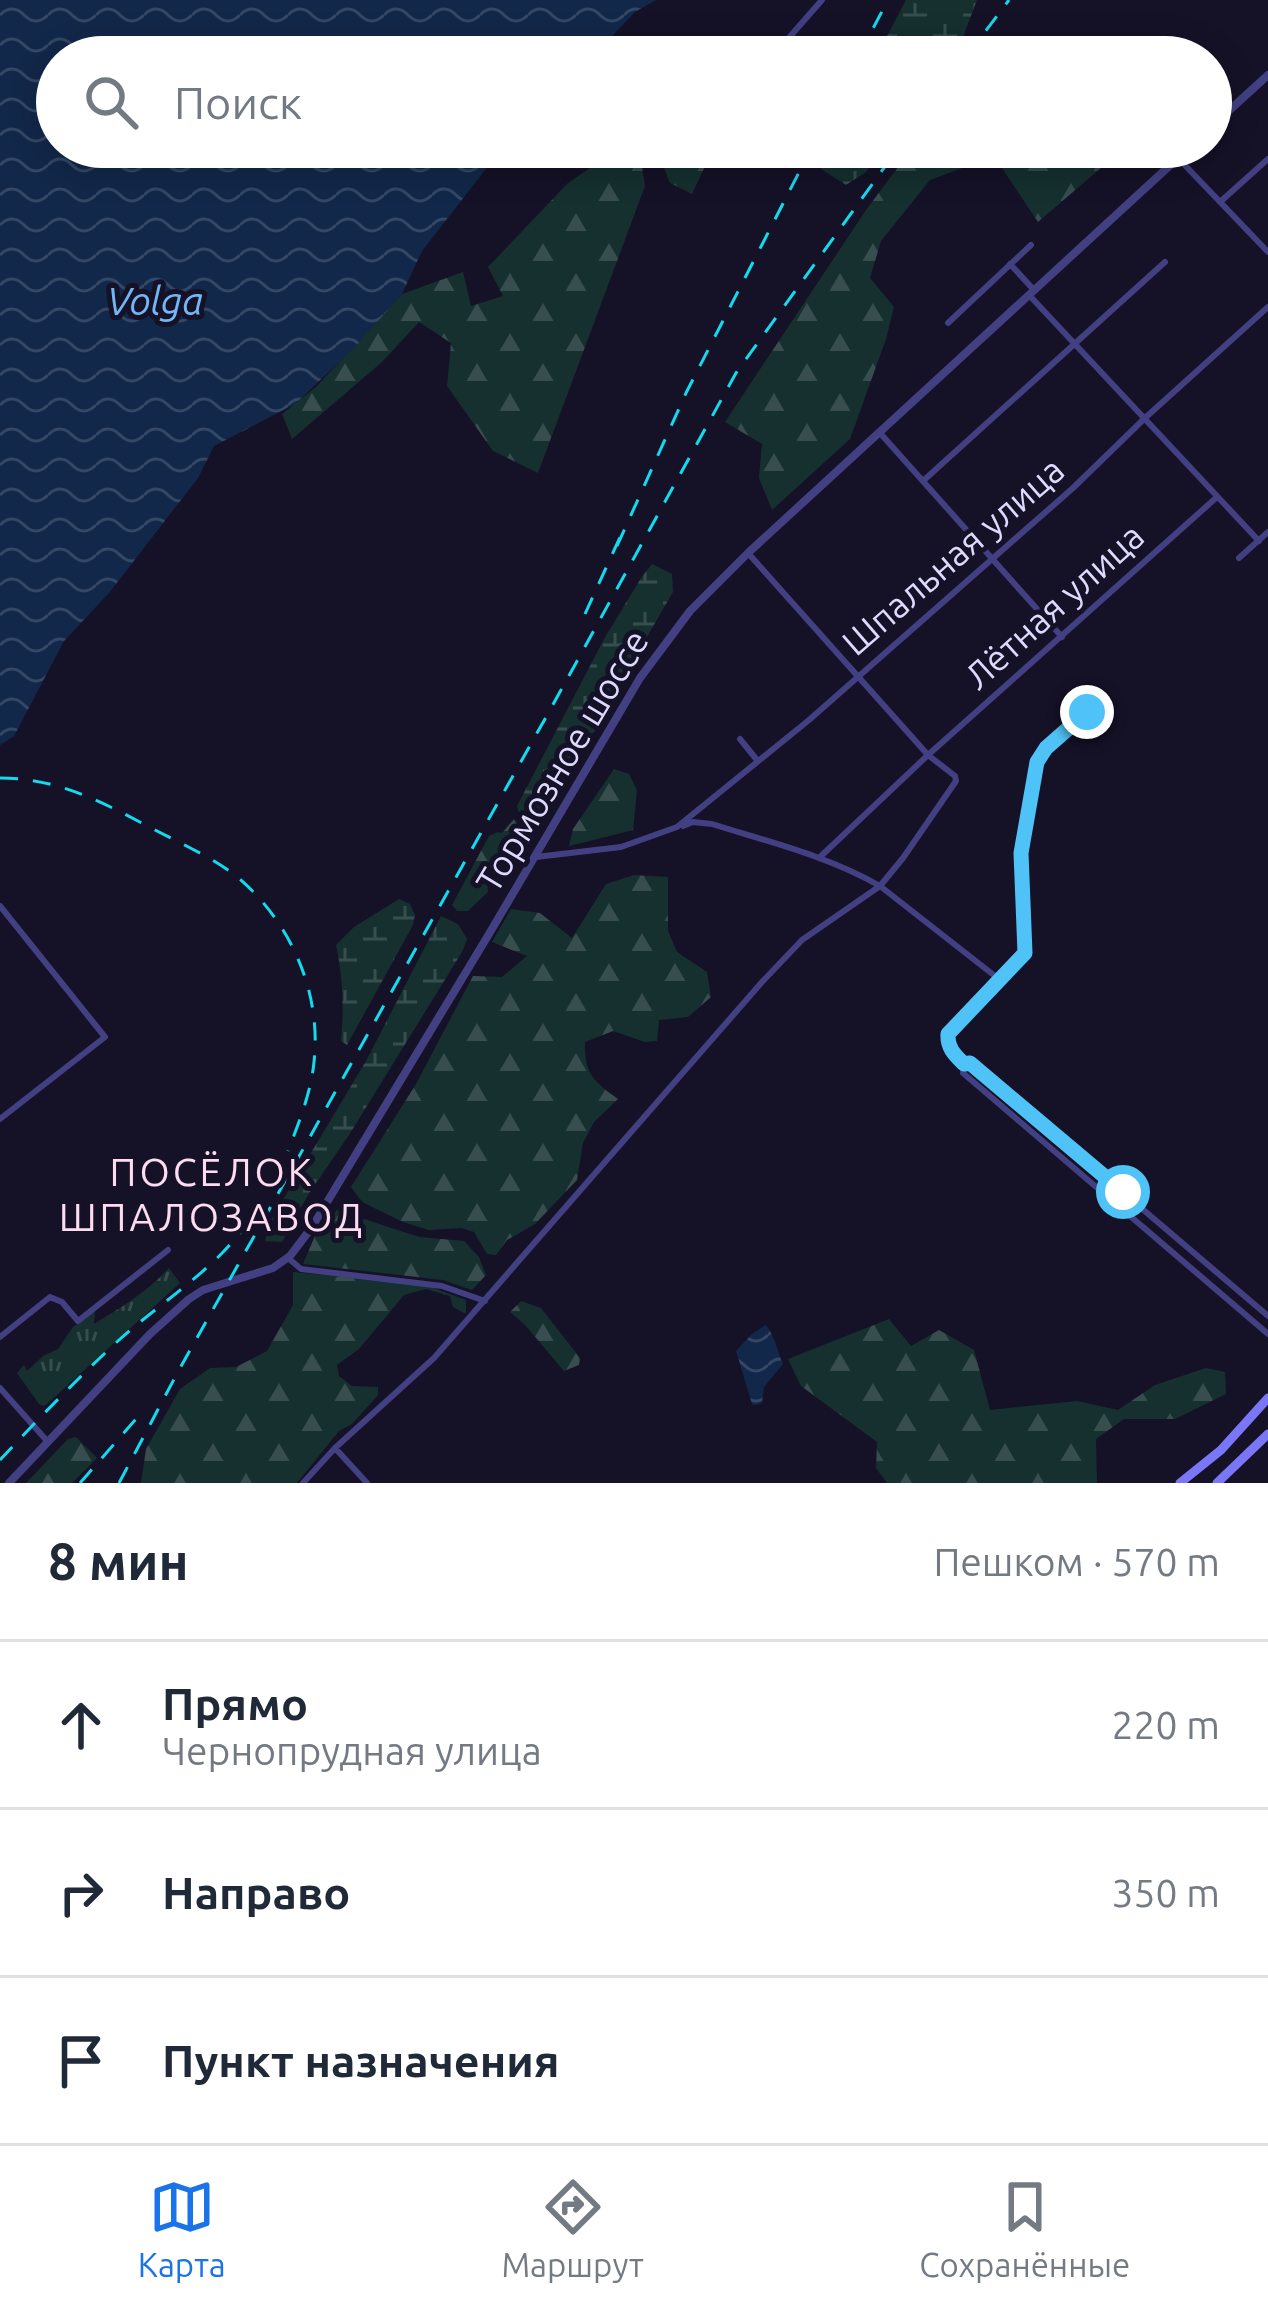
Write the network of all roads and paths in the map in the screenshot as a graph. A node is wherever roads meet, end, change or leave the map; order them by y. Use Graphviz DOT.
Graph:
graph roads {
  1 [pos="822,0"];
  2 [pos="790,36"];
  3 [pos="1268,75"];
  4 [pos="1232,108"];
  5 [pos="1268,159"];
  6 [pos="1167,168"];
  7 [pos="1188,168"];
  8 [pos="1220,202"];
  9 [pos="1031,245"];
  10 [pos="1268,252"];
  11 [pos="1165,262"];
  12 [pos="1010,264"];
  13 [pos="1032,292"];
  14 [pos="1268,307"];
  15 [pos="948,322"];
  16 [pos="1074,342"];
  17 [pos="1145,418"];
  18 [pos="880,433"];
  19 [pos="923,481"];
  20 [pos="1216,496"];
  21 [pos="1268,532"];
  22 [pos="1258,541"];
  23 [pos="748,553"];
  24 [pos="992,557"];
  25 [pos="1239,559"];
  26 [pos="1062,637"];
  27 [pos="859,675"];
  28 [pos="1088,694"];
  29 [pos="740,739"];
  30 [pos="928,755"];
  31 [pos="757,760"];
  32 [pos="677,827"];
  33 [pos="533,857"];
  34 [pos="819,858"];
  35 [pos="880,886"];
  36 [pos="0,906"];
  37 [pos="1000,980"];
  38 [pos="964,1064"];
  39 [pos="0,1119"];
  40 [pos="168,1250"];
  41 [pos="288,1258"];
  42 [pos="484,1301"];
  43 [pos="1268,1316"];
  44 [pos="1268,1334"];
  45 [pos="0,1337"];
  46 [pos="0,1388"];
  47 [pos="1268,1398"];
  48 [pos="1268,1434"];
  49 [pos="47,1442"];
  50 [pos="335,1448"];
  51 [pos="9,1483"];
  52 [pos="303,1483"];
  53 [pos="367,1483"];
  54 [pos="1180,1483"];
  55 [pos="1217,1483"];
  1 -- 2 [label="street"];
  3 -- 4 [label="street"];
  5 -- 8 [label="street"];
  6 -- 13 [label="street, Тормозное шоссе"];
  7 -- 8 [label="street"];
  8 -- 10 [label="street"];
  9 -- 12 [label="street"];
  11 -- 16 [label="street"];
  12 -- 13 [label="street"];
  12 -- 15 [label="street"];
  13 -- 16 [label="street"];
  13 -- 18 [label="street, Тормозное шоссе"];
  14 -- 17 [label="street, Шпальная улица"];
  16 -- 17 [label="street"];
  16 -- 19 [label="street"];
  17 -- 20 [label="street"];
  17 -- 24 [label="street, Шпальная улица"];
  18 -- 19 [label="street"];
  18 -- 23 [label="street, Тормозное шоссе"];
  19 -- 24 [label="street"];
  20 -- 22 [label="street"];
  20 -- 26 [label="street, Лётная улица"];
  21 -- 22 [label="street"];
  22 -- 25 [label="street"];
  23 -- 27 [label="street"];
  23 -- 33 [label="street, Тормозное шоссе"];
  24 -- 26 [label="street"];
  24 -- 27 [label="street, Шпальная улица"];
  26 -- 30 [label="street, Лётная улица"];
  27 -- 30 [label="street"];
  27 -- 31 [label="street, Шпальная улица"];
  28 -- 37 [label="street"];
  29 -- 31 [label="street"];
  30 -- 34 [label="street, Лётная улица"];
  30 -- 35 [label="street"];
  31 -- 32 [label="street, Шпальная улица"];
  32 -- 33 [label="street, Шпальная улица"];
  32 -- 34 [label="street"];
  33 -- 41 [label="street, Тормозное шоссе"];
  34 -- 35 [label="street"];
  35 -- 37 [label="street"];
  35 -- 42 [label="street"];
  36 -- 39 [label="street"];
  37 -- 38 [label="street"];
  38 -- 43 [label="street"];
  38 -- 44 [label="street"];
  40 -- 45 [label="street"];
  41 -- 42 [label="street"];
  41 -- 49 [label="street"];
  42 -- 50 [label="street"];
  46 -- 49 [label="street"];
  47 -- 54 [label="main road"];
  48 -- 55 [label="main road"];
  49 -- 51 [label="street"];
  50 -- 52 [label="street"];
  50 -- 53 [label="street"];
}
